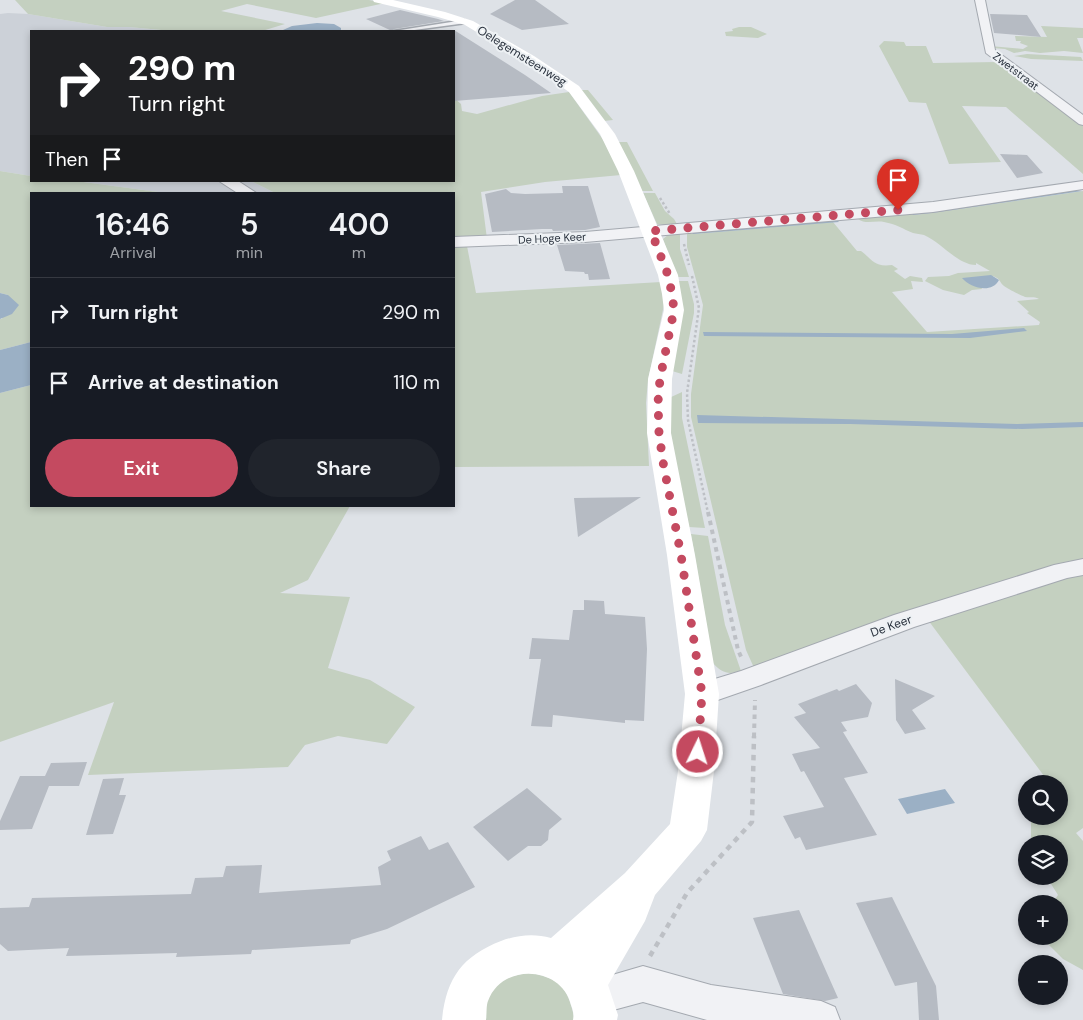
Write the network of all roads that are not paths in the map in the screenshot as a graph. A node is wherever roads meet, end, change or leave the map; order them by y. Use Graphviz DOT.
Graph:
graph roads {
  1 [pos="378,0"];
  2 [pos="980,0"];
  3 [pos="464,22"];
  4 [pos="404,30"];
  5 [pos="1083,121"];
  6 [pos="228,182"];
  7 [pos="1083,185"];
  8 [pos="247,192"];
  9 [pos="651,231"];
  10 [pos="455,242"];
  11 [pos="1083,567"];
  12 [pos="702,694"];
  13 [pos="582,990"];
  14 [pos="464,1020"];
  15 [pos="821,1020"];
  1 -- 3 [label="street, Oelegemsteenweg"];
  2 -- 5 [label="street, Zwetstraat"];
  3 -- 4 [label="lane"];
  3 -- 9 [label="street, Oelegemsteenweg"];
  6 -- 8 [label="street"];
  7 -- 9 [label="street, De Hoge Keer"];
  9 -- 10 [label="street, De Hoge Keer"];
  9 -- 12 [label="street, Oelegemsteenweg"];
  11 -- 12 [label="street, De Keer"];
  12 -- 13 [label="street, Oelegemsteenweg"];
  13 -- 14 [label="street"];
  13 -- 15 [label="street"];
}
